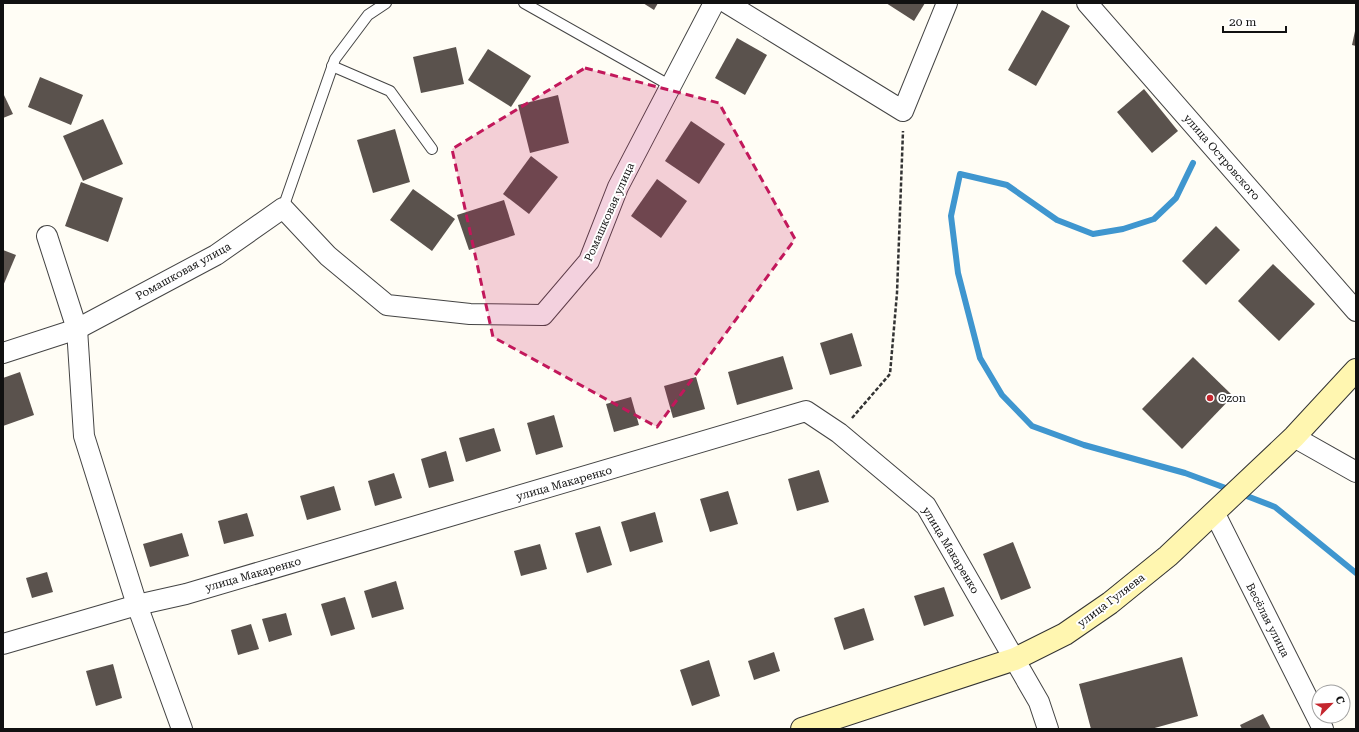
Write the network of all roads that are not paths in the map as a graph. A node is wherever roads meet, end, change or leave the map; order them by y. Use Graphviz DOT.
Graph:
graph roads {
  1 [pos="386,3"];
  2 [pos="524,3"];
  3 [pos="714,3"];
  4 [pos="726,3"];
  5 [pos="947,3"];
  6 [pos="1087,3"];
  7 [pos="332,66"];
  8 [pos="671,86"];
  9 [pos="432,149"];
  10 [pos="283,208"];
  11 [pos="47,236"];
  12 [pos="1356,312"];
  13 [pos="77,329"];
  14 [pos="3,353"];
  15 [pos="1356,370"];
  16 [pos="1294,437"];
  17 [pos="1356,472"];
  18 [pos="1214,512"];
  19 [pos="137,605"];
  20 [pos="3,644"];
  21 [pos="1015,659"];
  22 [pos="182,729"];
  23 [pos="802,729"];
  24 [pos="1048,729"];
  25 [pos="1323,729"];
  1 -- 7 [label="lane"];
  2 -- 8 [label="lane"];
  3 -- 8 [label="street, Ромашковая улица"];
  4 -- 5 [label="street"];
  6 -- 12 [label="street, улица Островского"];
  7 -- 9 [label="lane"];
  7 -- 10 [label="lane"];
  8 -- 10 [label="street, Ромашковая улица"];
  10 -- 13 [label="street, Ромашковая улица"];
  11 -- 13 [label="street"];
  13 -- 14 [label="street, Ромашковая улица"];
  13 -- 19 [label="street"];
  15 -- 16 [label="main road, улица Гуляева"];
  16 -- 17 [label="street"];
  16 -- 18 [label="main road, улица Гуляева"];
  18 -- 21 [label="main road, улица Гуляева"];
  18 -- 25 [label="street, Весёлая улица"];
  19 -- 20 [label="street, улица Макаренко"];
  19 -- 21 [label="street, улица Макаренко"];
  19 -- 22 [label="street"];
  21 -- 23 [label="main road, улица Гуляева"];
  21 -- 24 [label="street, улица Макаренко"];
}
